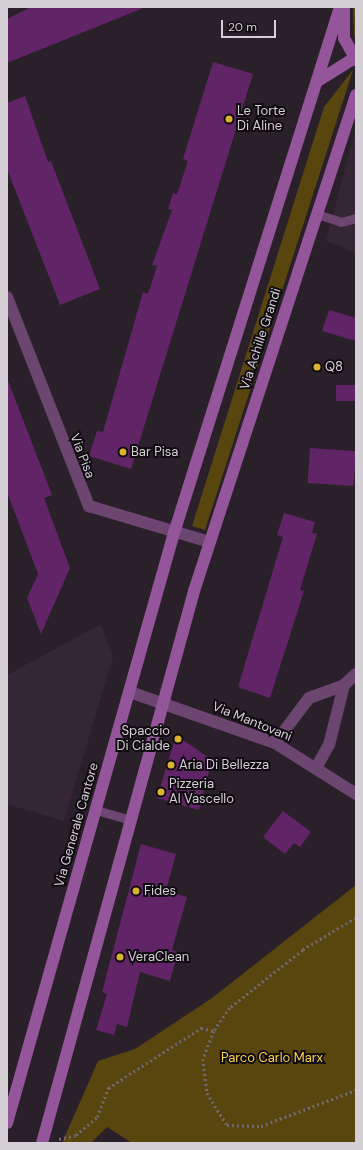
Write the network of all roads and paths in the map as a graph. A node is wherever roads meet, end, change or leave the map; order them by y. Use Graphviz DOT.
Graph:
graph roads {
  1 [pos="340,7"];
  2 [pos="344,7"];
  3 [pos="355,60"];
  4 [pos="318,81"];
  5 [pos="356,95"];
  6 [pos="317,214"];
  7 [pos="356,218"];
  8 [pos="7,297"];
  9 [pos="174,534"];
  10 [pos="210,542"];
  11 [pos="356,674"];
  12 [pos="344,685"];
  13 [pos="130,692"];
  14 [pos="162,702"];
  15 [pos="275,743"];
  16 [pos="316,768"];
  17 [pos="356,794"];
  18 [pos="96,810"];
  19 [pos="130,820"];
  20 [pos="356,918"];
  21 [pos="214,1031"];
  22 [pos="356,1090"];
  23 [pos="7,1124"];
  24 [pos="42,1143"];
  1 -- 4 [label="street, Via Achille Grandi"];
  2 -- 3 [label="street"];
  3 -- 4 [label="street"];
  4 -- 9 [label="street, Via Achille Grandi"];
  5 -- 6 [label="street, Via Achille Grandi"];
  6 -- 7 [label="lane"];
  6 -- 10 [label="street, Via Achille Grandi"];
  8 -- 9 [label="street, Via Pisa"];
  9 -- 10 [label="street, Via Pisa"];
  9 -- 13 [label="street, Via Generale Cantore"];
  10 -- 14 [label="street, Via Achille Grandi"];
  11 -- 12 [label="street"];
  12 -- 15 [label="street"];
  12 -- 16 [label="street"];
  13 -- 14 [label="street, Via Mantovani"];
  13 -- 18 [label="street, Via Generale Cantore"];
  14 -- 15 [label="street, Via Mantovani"];
  14 -- 19 [label="street"];
  15 -- 16 [label="street, Via Mantovani"];
  16 -- 17 [label="street, Via Mantovani"];
  18 -- 19 [label="lane"];
  18 -- 23 [label="street, Via Generale Cantore"];
  19 -- 24 [label="street"];
  20 -- 21 [label="path"];
  21 -- 22 [label="path"];
  21 -- 24 [label="path"];
}
